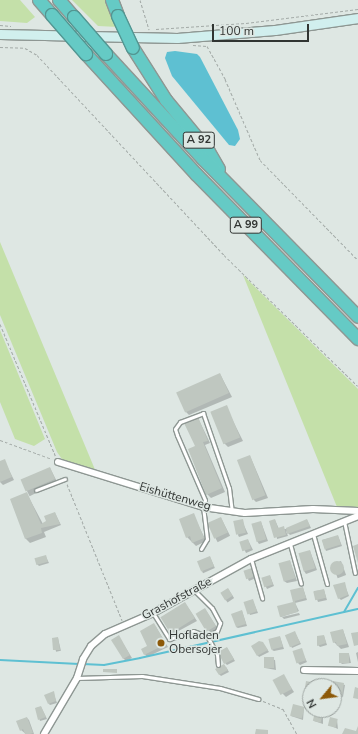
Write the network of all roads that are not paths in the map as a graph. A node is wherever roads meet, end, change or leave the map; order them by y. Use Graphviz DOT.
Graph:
graph roads {
  1 [pos="39,0"];
  2 [pos="59,0"];
  3 [pos="112,0"];
  4 [pos="358,18"];
  5 [pos="0,34"];
  6 [pos="227,184"];
  7 [pos="358,317"];
  8 [pos="358,339"];
  9 [pos="58,462"];
  10 [pos="65,479"];
  11 [pos="36,490"];
  12 [pos="203,507"];
  13 [pos="232,511"];
  14 [pos="358,511"];
  15 [pos="358,516"];
  16 [pos="344,521"];
  17 [pos="312,533"];
  18 [pos="290,543"];
  19 [pos="201,549"];
  20 [pos="251,559"];
  21 [pos="355,574"];
  22 [pos="302,584"];
  23 [pos="327,584"];
  24 [pos="194,590"];
  25 [pos="262,598"];
  26 [pos="152,613"];
  27 [pos="207,636"];
  28 [pos="218,665"];
  29 [pos="304,670"];
  30 [pos="358,671"];
  31 [pos="77,678"];
  32 [pos="258,699"];
  33 [pos="44,734"];
  1 -- 8 [label="highway, A 99, bridge"];
  2 -- 6 [label="highway, A 99, bridge"];
  3 -- 6 [label="highway, A 92, bridge"];
  4 -- 5 [label="main road"];
  6 -- 7 [label="highway, A 99"];
  9 -- 12 [label="street, Eishüttenweg"];
  10 -- 11 [label="lane"];
  12 -- 13 [label="street, Eishüttenweg"];
  12 -- 13 [label="lane"];
  12 -- 19 [label="lane"];
  13 -- 14 [label="street, Eishüttenweg"];
  15 -- 16 [label="street, Grashofstraße"];
  16 -- 17 [label="street, Grashofstraße"];
  16 -- 21 [label="lane"];
  17 -- 18 [label="street, Grashofstraße"];
  17 -- 23 [label="lane"];
  18 -- 20 [label="street, Grashofstraße"];
  18 -- 22 [label="lane"];
  20 -- 24 [label="street, Grashofstraße"];
  20 -- 25 [label="lane"];
  24 -- 26 [label="street, Grashofstraße"];
  24 -- 27 [label="lane"];
  26 -- 27 [label="lane"];
  26 -- 31 [label="street, Grashofstraße"];
  27 -- 28 [label="lane"];
  29 -- 30 [label="street"];
  31 -- 32 [label="lane"];
  31 -- 33 [label="street, Grashofstraße"];
}
